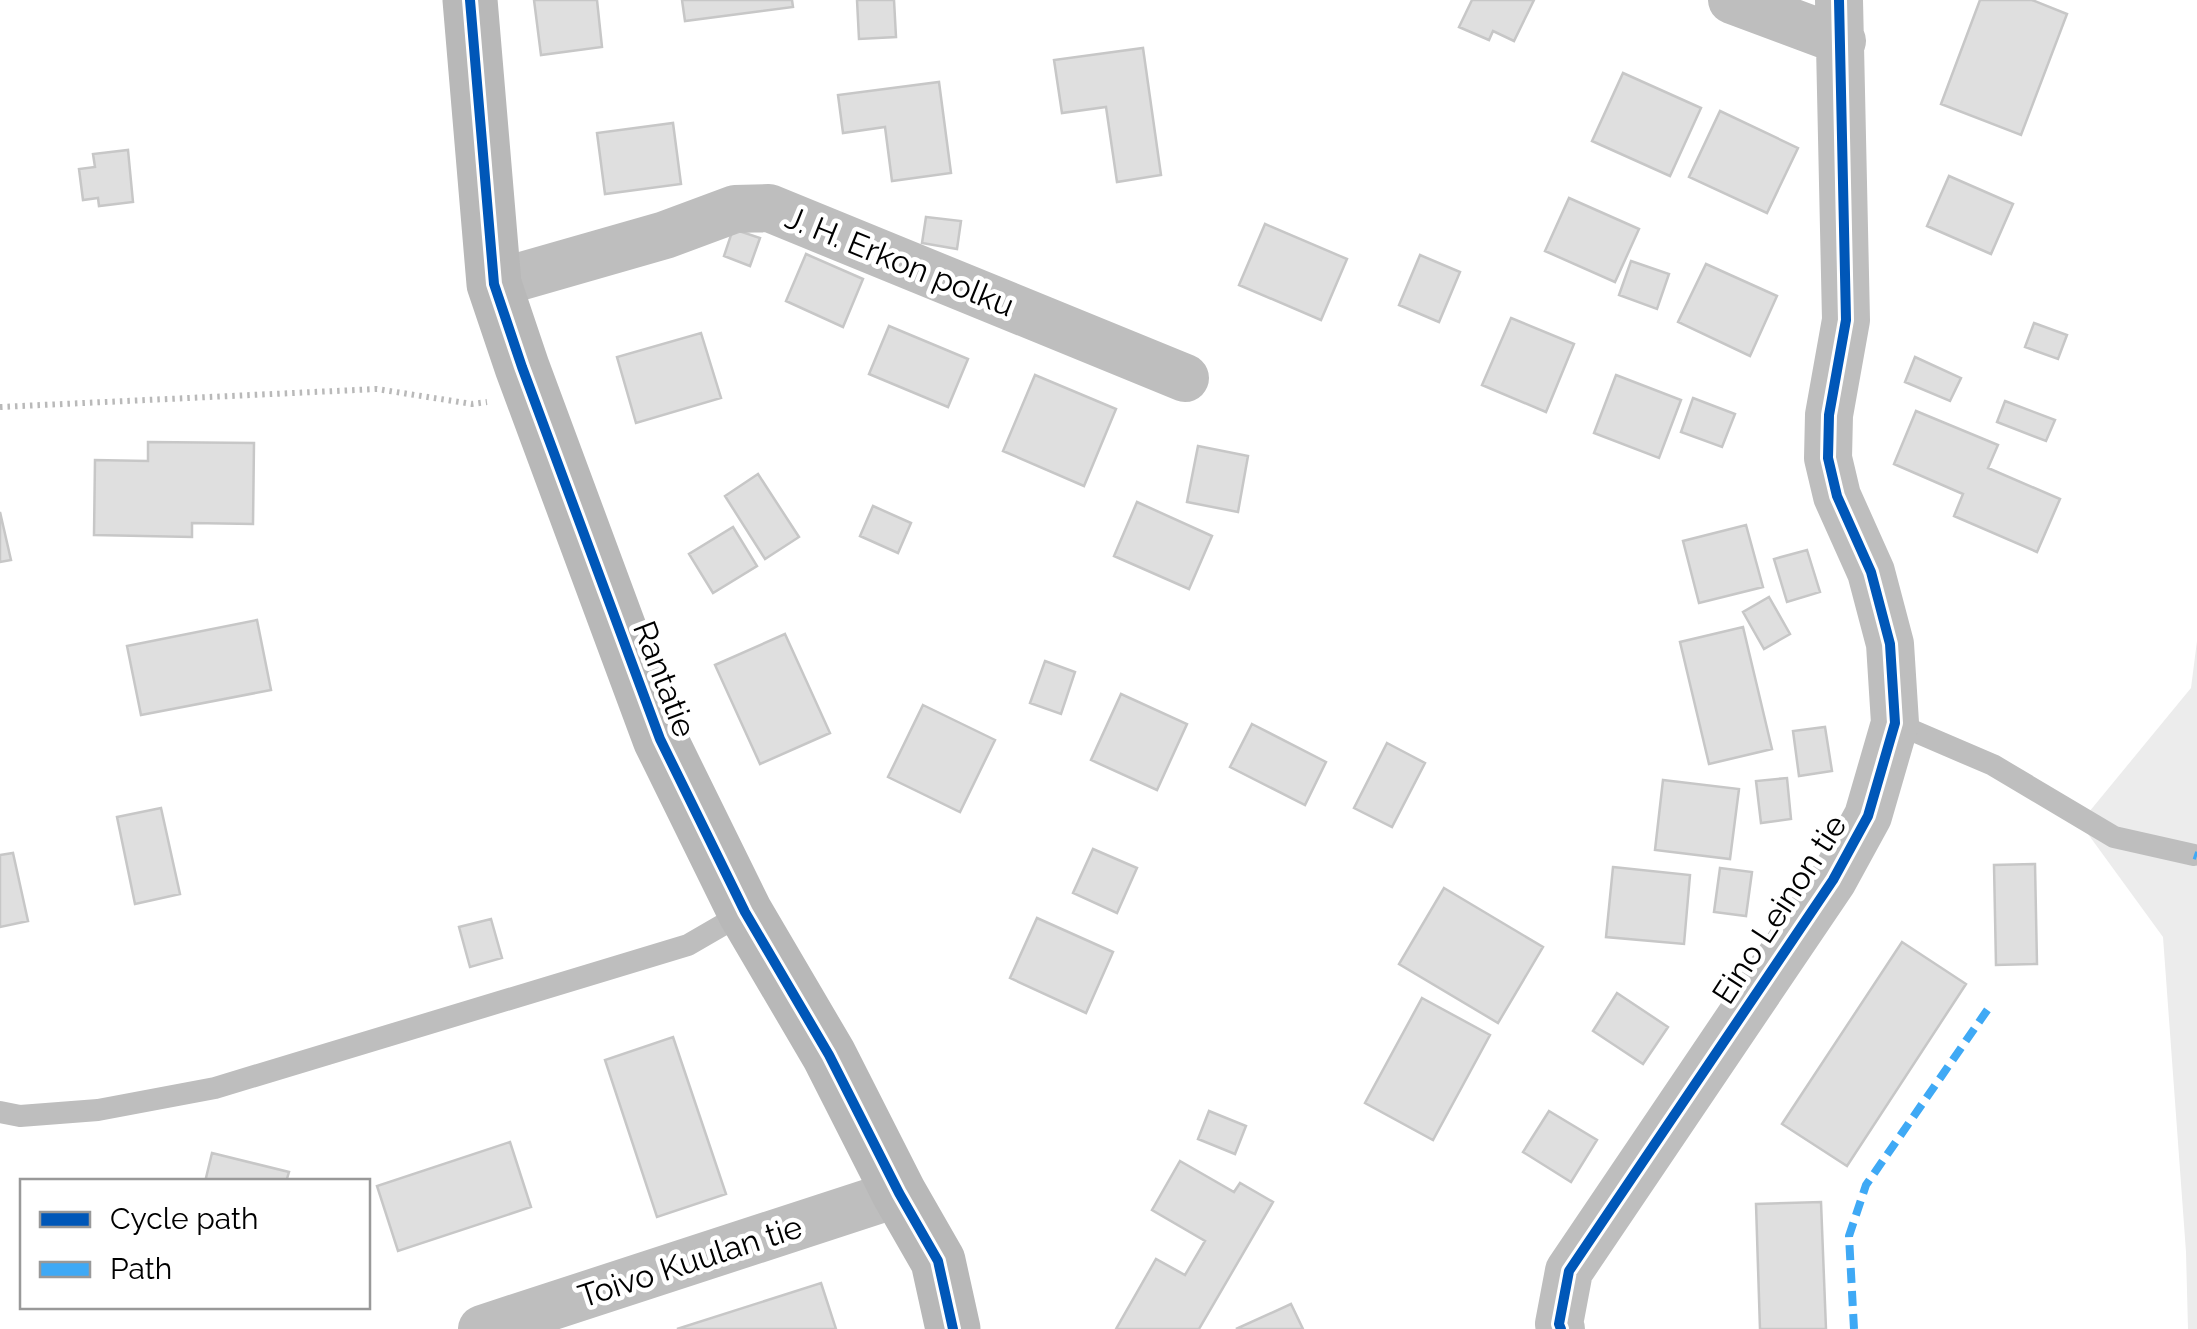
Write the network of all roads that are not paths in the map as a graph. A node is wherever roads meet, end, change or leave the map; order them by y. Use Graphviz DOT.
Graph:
graph roads {
  1 [pos="470,0"];
  2 [pos="1732,0"];
  3 [pos="1840,21"];
  4 [pos="494,284"];
  5 [pos="1185,378"];
  6 [pos="1895,724"];
  7 [pos="2194,855"];
  8 [pos="746,912"];
  9 [pos="0,1112"];
  10 [pos="899,1193"];
  11 [pos="482,1329"];
  12 [pos="953,1329"];
  13 [pos="1561,1329"];
  1 -- 4 [label="street, Rantatie"];
  2 -- 3 [label="street"];
  3 -- 6 [label="street, Eino Leinon tie"];
  4 -- 5 [label="street, J. H. Erkon polku"];
  4 -- 8 [label="street, Rantatie"];
  6 -- 7 [label="lane"];
  6 -- 13 [label="street, Eino Leinon tie"];
  8 -- 9 [label="lane"];
  8 -- 10 [label="street, Rantatie"];
  10 -- 11 [label="street, Toivo Kuulan tie"];
  10 -- 12 [label="street, Rantatie"];
}
